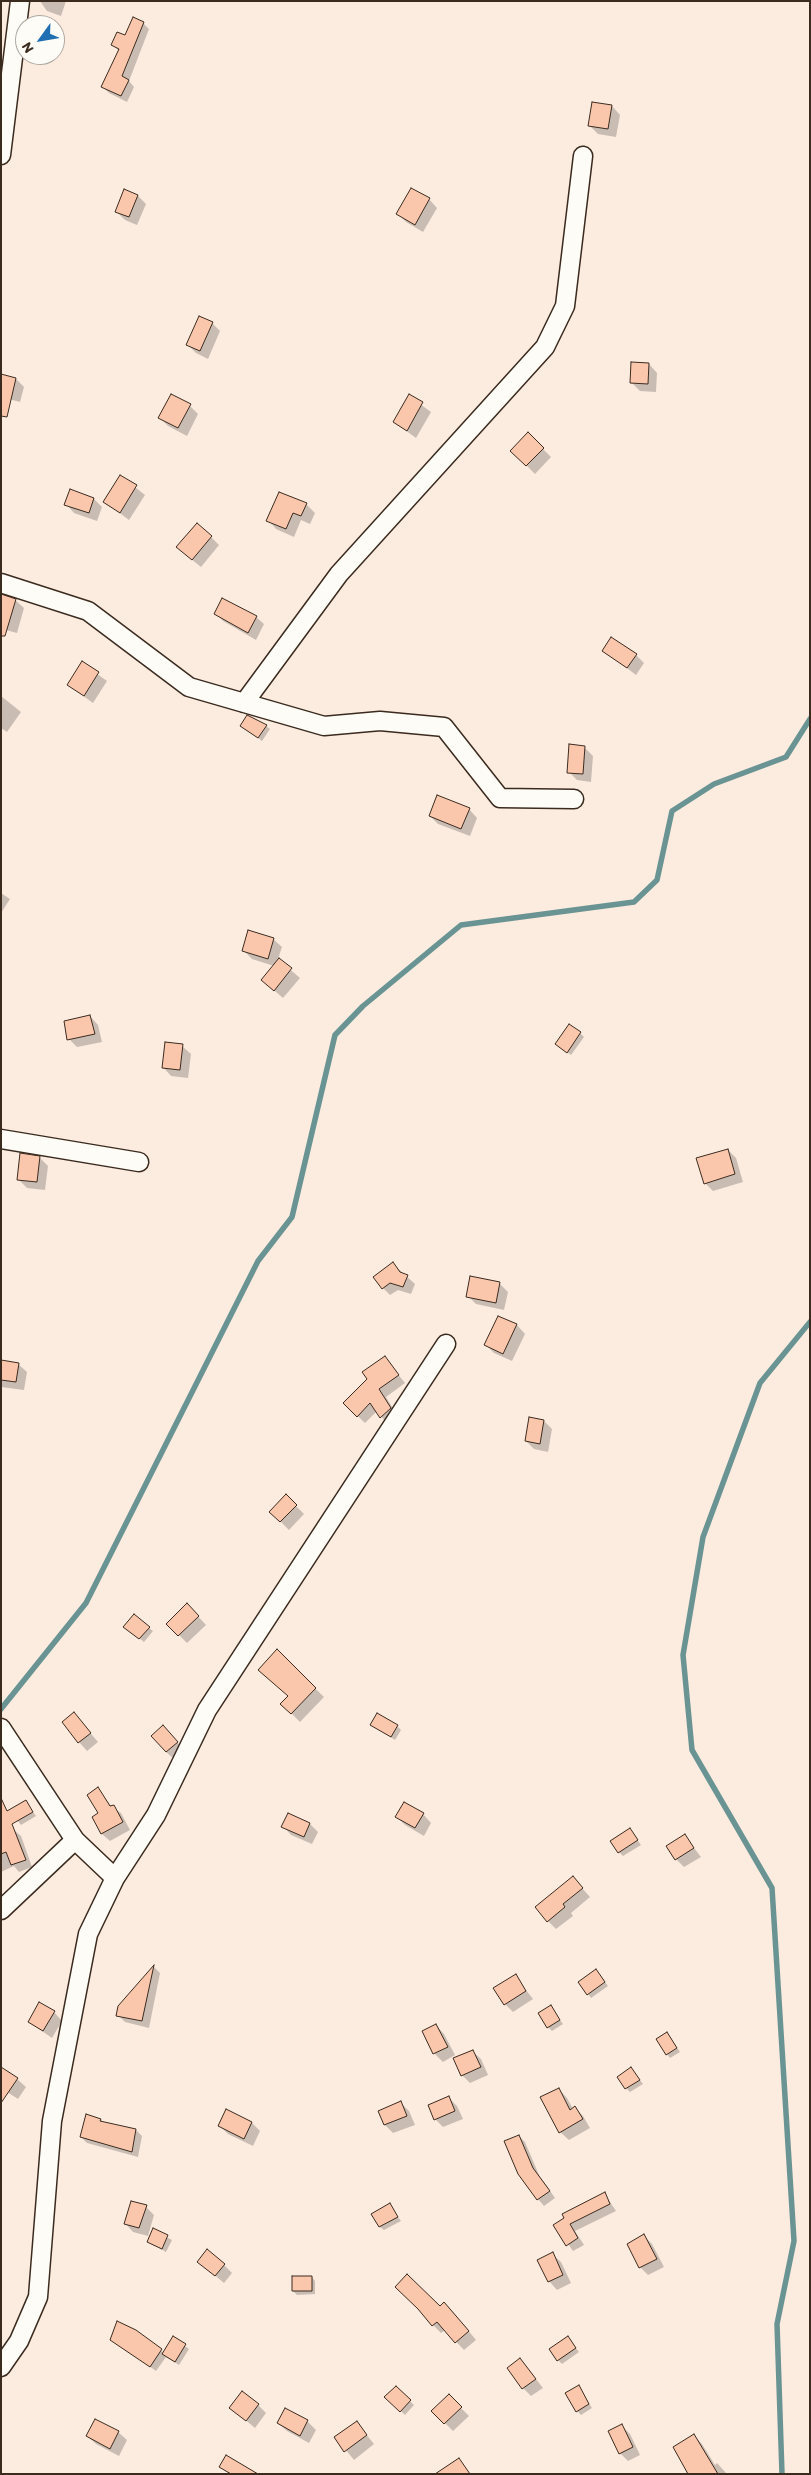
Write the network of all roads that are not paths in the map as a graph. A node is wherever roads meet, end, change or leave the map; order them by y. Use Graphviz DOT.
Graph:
graph roads {
  1 [pos="20,1"];
  2 [pos="1,155"];
  3 [pos="584,156"];
  4 [pos="1,583"];
  5 [pos="244,703"];
  6 [pos="574,799"];
  7 [pos="1,1139"];
  8 [pos="139,1162"];
  9 [pos="446,1344"];
  10 [pos="1,1728"];
  11 [pos="75,1840"];
  12 [pos="115,1878"];
  13 [pos="1,1910"];
  14 [pos="2,2362"];
  1 -- 2 [label="street"];
  3 -- 5 [label="street"];
  4 -- 5 [label="street"];
  5 -- 6 [label="street"];
  7 -- 8 [label="street"];
  9 -- 12 [label="street"];
  10 -- 11 [label="street"];
  11 -- 12 [label="street"];
  11 -- 13 [label="street"];
  12 -- 14 [label="street"];
}
